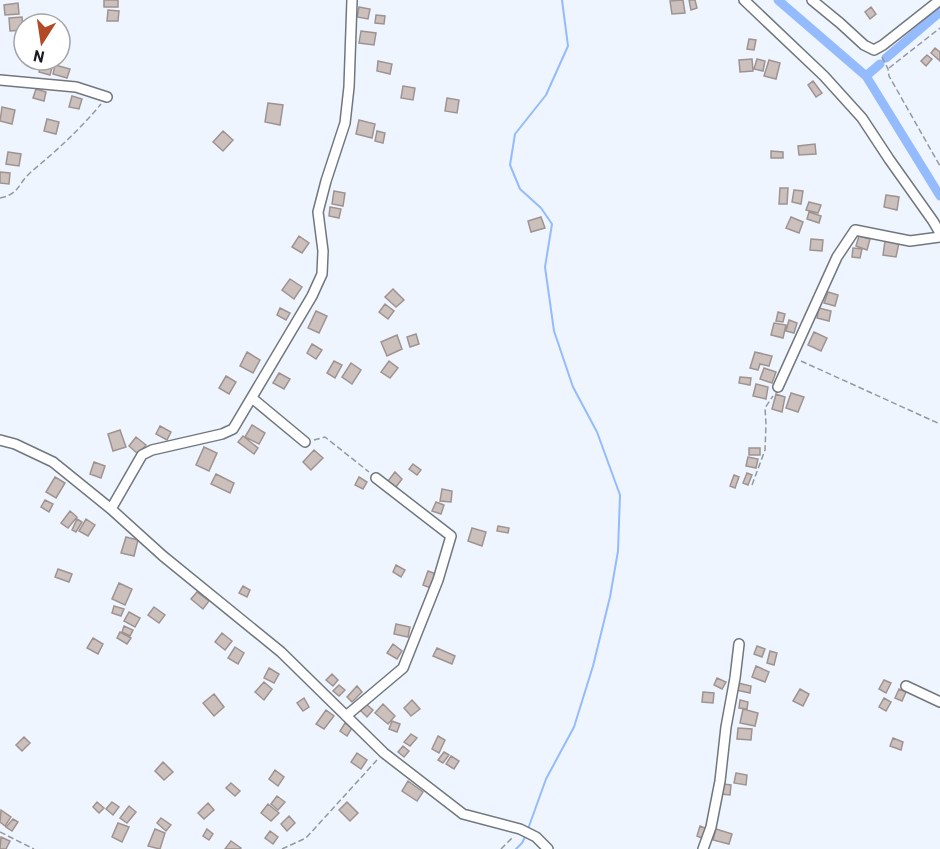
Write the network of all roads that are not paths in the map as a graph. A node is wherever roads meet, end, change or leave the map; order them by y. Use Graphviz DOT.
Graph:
graph roads {
  1 [pos="352,0"];
  2 [pos="744,0"];
  3 [pos="812,0"];
  4 [pos="940,0"];
  5 [pos="0,80"];
  6 [pos="107,97"];
  7 [pos="940,235"];
  8 [pos="778,387"];
  9 [pos="252,398"];
  10 [pos="0,440"];
  11 [pos="305,442"];
  12 [pos="376,478"];
  13 [pos="111,509"];
  14 [pos="739,644"];
  15 [pos="906,686"];
  16 [pos="940,702"];
  17 [pos="346,716"];
  18 [pos="548,849"];
  19 [pos="703,849"];
  1 -- 9 [label="street"];
  2 -- 7 [label="street"];
  3 -- 4 [label="street"];
  5 -- 6 [label="street"];
  7 -- 8 [label="street"];
  9 -- 11 [label="street"];
  9 -- 13 [label="street"];
  10 -- 13 [label="street"];
  12 -- 17 [label="street"];
  13 -- 17 [label="street"];
  14 -- 19 [label="street"];
  15 -- 16 [label="street"];
  17 -- 18 [label="street"];
}
